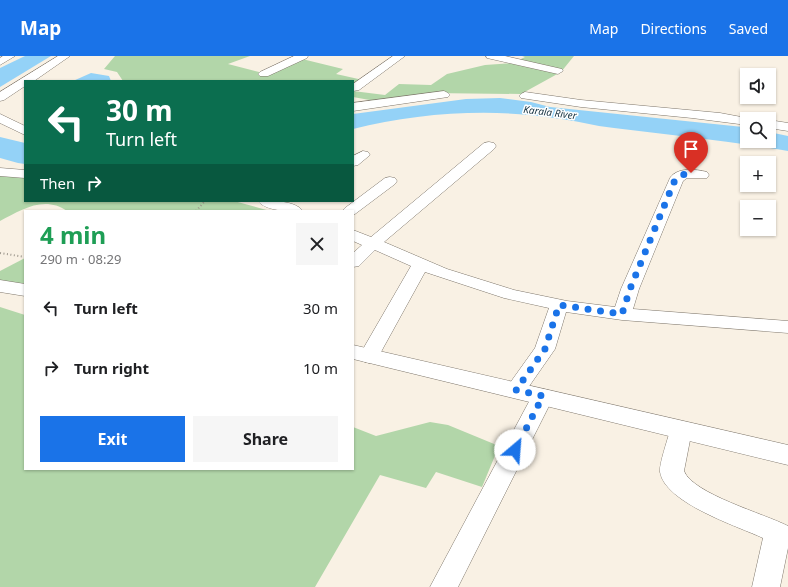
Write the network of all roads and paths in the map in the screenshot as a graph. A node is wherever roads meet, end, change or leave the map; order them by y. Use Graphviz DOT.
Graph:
graph roads {
  1 [pos="10,56"];
  2 [pos="65,56"];
  3 [pos="303,56"];
  4 [pos="400,56"];
  5 [pos="492,56"];
  6 [pos="0,62"];
  7 [pos="558,71"];
  8 [pos="264,74"];
  9 [pos="27,80"];
  10 [pos="24,82"];
  11 [pos="355,88"];
  12 [pos="444,95"];
  13 [pos="525,96"];
  14 [pos="0,97"];
  15 [pos="354,107"];
  16 [pos="0,118"];
  17 [pos="740,120"];
  18 [pos="776,125"];
  19 [pos="788,127"];
  20 [pos="24,130"];
  21 [pos="489,146"];
  22 [pos="0,172"];
  23 [pos="24,174"];
  24 [pos="702,175"];
  25 [pos="390,181"];
  26 [pos="204,202"];
  27 [pos="271,202"];
  28 [pos="293,206"];
  29 [pos="196,210"];
  30 [pos="351,210"];
  31 [pos="354,236"];
  32 [pos="372,244"];
  33 [pos="0,253"];
  34 [pos="24,257"];
  35 [pos="354,261"];
  36 [pos="420,265"];
  37 [pos="0,286"];
  38 [pos="24,290"];
  39 [pos="559,305"];
  40 [pos="622,314"];
  41 [pos="788,327"];
  42 [pos="361,354"];
  43 [pos="516,390"];
  44 [pos="543,396"];
  45 [pos="681,430"];
  46 [pos="788,454"];
  47 [pos="783,534"];
  48 [pos="444,587"];
  49 [pos="766,587"];
  1 -- 6 [label="street"];
  2 -- 9 [label="street"];
  3 -- 8 [label="street"];
  4 -- 11 [label="street"];
  5 -- 7 [label="street"];
  10 -- 14 [label="street"];
  12 -- 15 [label="street"];
  13 -- 17 [label="street"];
  16 -- 20 [label="street"];
  18 -- 19 [label="street"];
  21 -- 32 [label="street"];
  22 -- 23 [label="street"];
  24 -- 40 [label="street"];
  25 -- 30 [label="street"];
  26 -- 29 [label="path"];
  27 -- 28 [label="street"];
  31 -- 32 [label="street"];
  32 -- 35 [label="street"];
  32 -- 36 [label="street"];
  33 -- 34 [label="path"];
  36 -- 39 [label="street"];
  36 -- 42 [label="street"];
  37 -- 38 [label="main road"];
  39 -- 40 [label="street"];
  39 -- 43 [label="street"];
  40 -- 41 [label="street"];
  42 -- 43 [label="main road"];
  43 -- 44 [label="main road"];
  44 -- 45 [label="main road"];
  44 -- 48 [label="street"];
  45 -- 46 [label="main road"];
  45 -- 47 [label="street"];
  47 -- 49 [label="street"];
}
